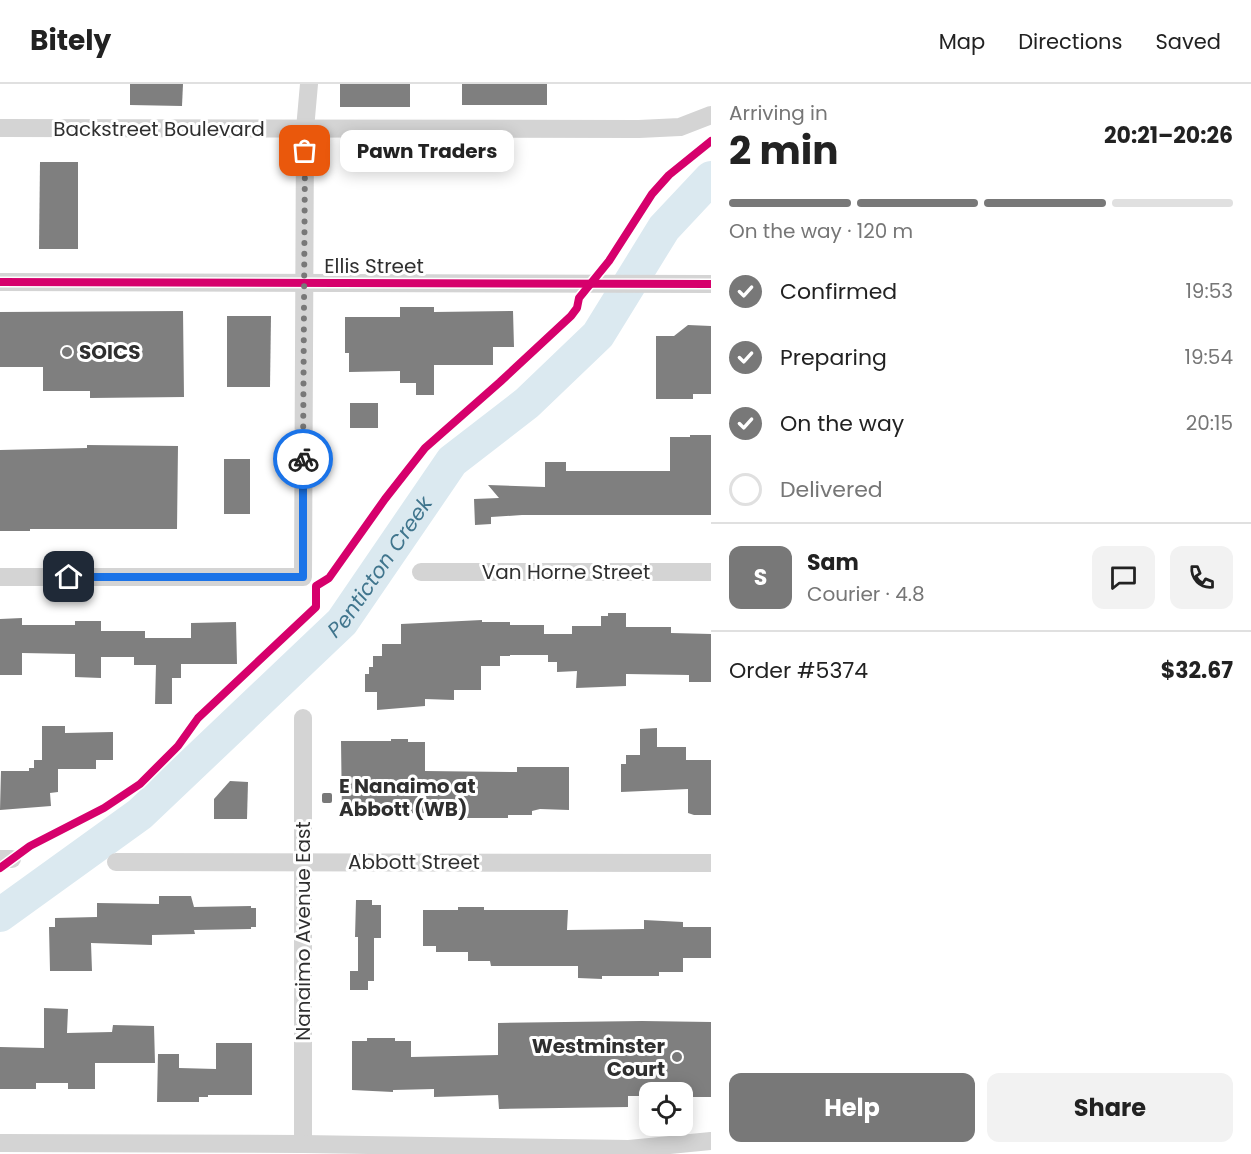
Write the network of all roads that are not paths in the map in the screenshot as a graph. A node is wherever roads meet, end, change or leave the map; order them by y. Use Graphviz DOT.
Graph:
graph roads {
  1 [pos="309,84"];
  2 [pos="711,116"];
  3 [pos="0,128"];
  4 [pos="305,129"];
  5 [pos="0,282"];
  6 [pos="304,283"];
  7 [pos="711,284"];
  8 [pos="421,572"];
  9 [pos="711,572"];
  10 [pos="0,577"];
  11 [pos="303,718"];
  12 [pos="116,861"];
  13 [pos="303,862"];
  14 [pos="711,863"];
  15 [pos="711,1141"];
  16 [pos="0,1143"];
  17 [pos="303,1144"];
  1 -- 4 [label="street"];
  2 -- 4 [label="street, Backstreet Boulevard"];
  3 -- 4 [label="street, Backstreet Boulevard"];
  4 -- 6 [label="street"];
  5 -- 6 [label="street, Ellis Street"];
  6 -- 7 [label="street, Ellis Street"];
  6 -- 10 [label="street"];
  8 -- 9 [label="street, Van Horne Street"];
  11 -- 13 [label="street, Nanaimo Avenue East"];
  12 -- 13 [label="street, Abbott Street"];
  13 -- 14 [label="street, Abbott Street"];
  13 -- 17 [label="street, Nanaimo Avenue East"];
  15 -- 17 [label="street"];
  16 -- 17 [label="street"];
}
